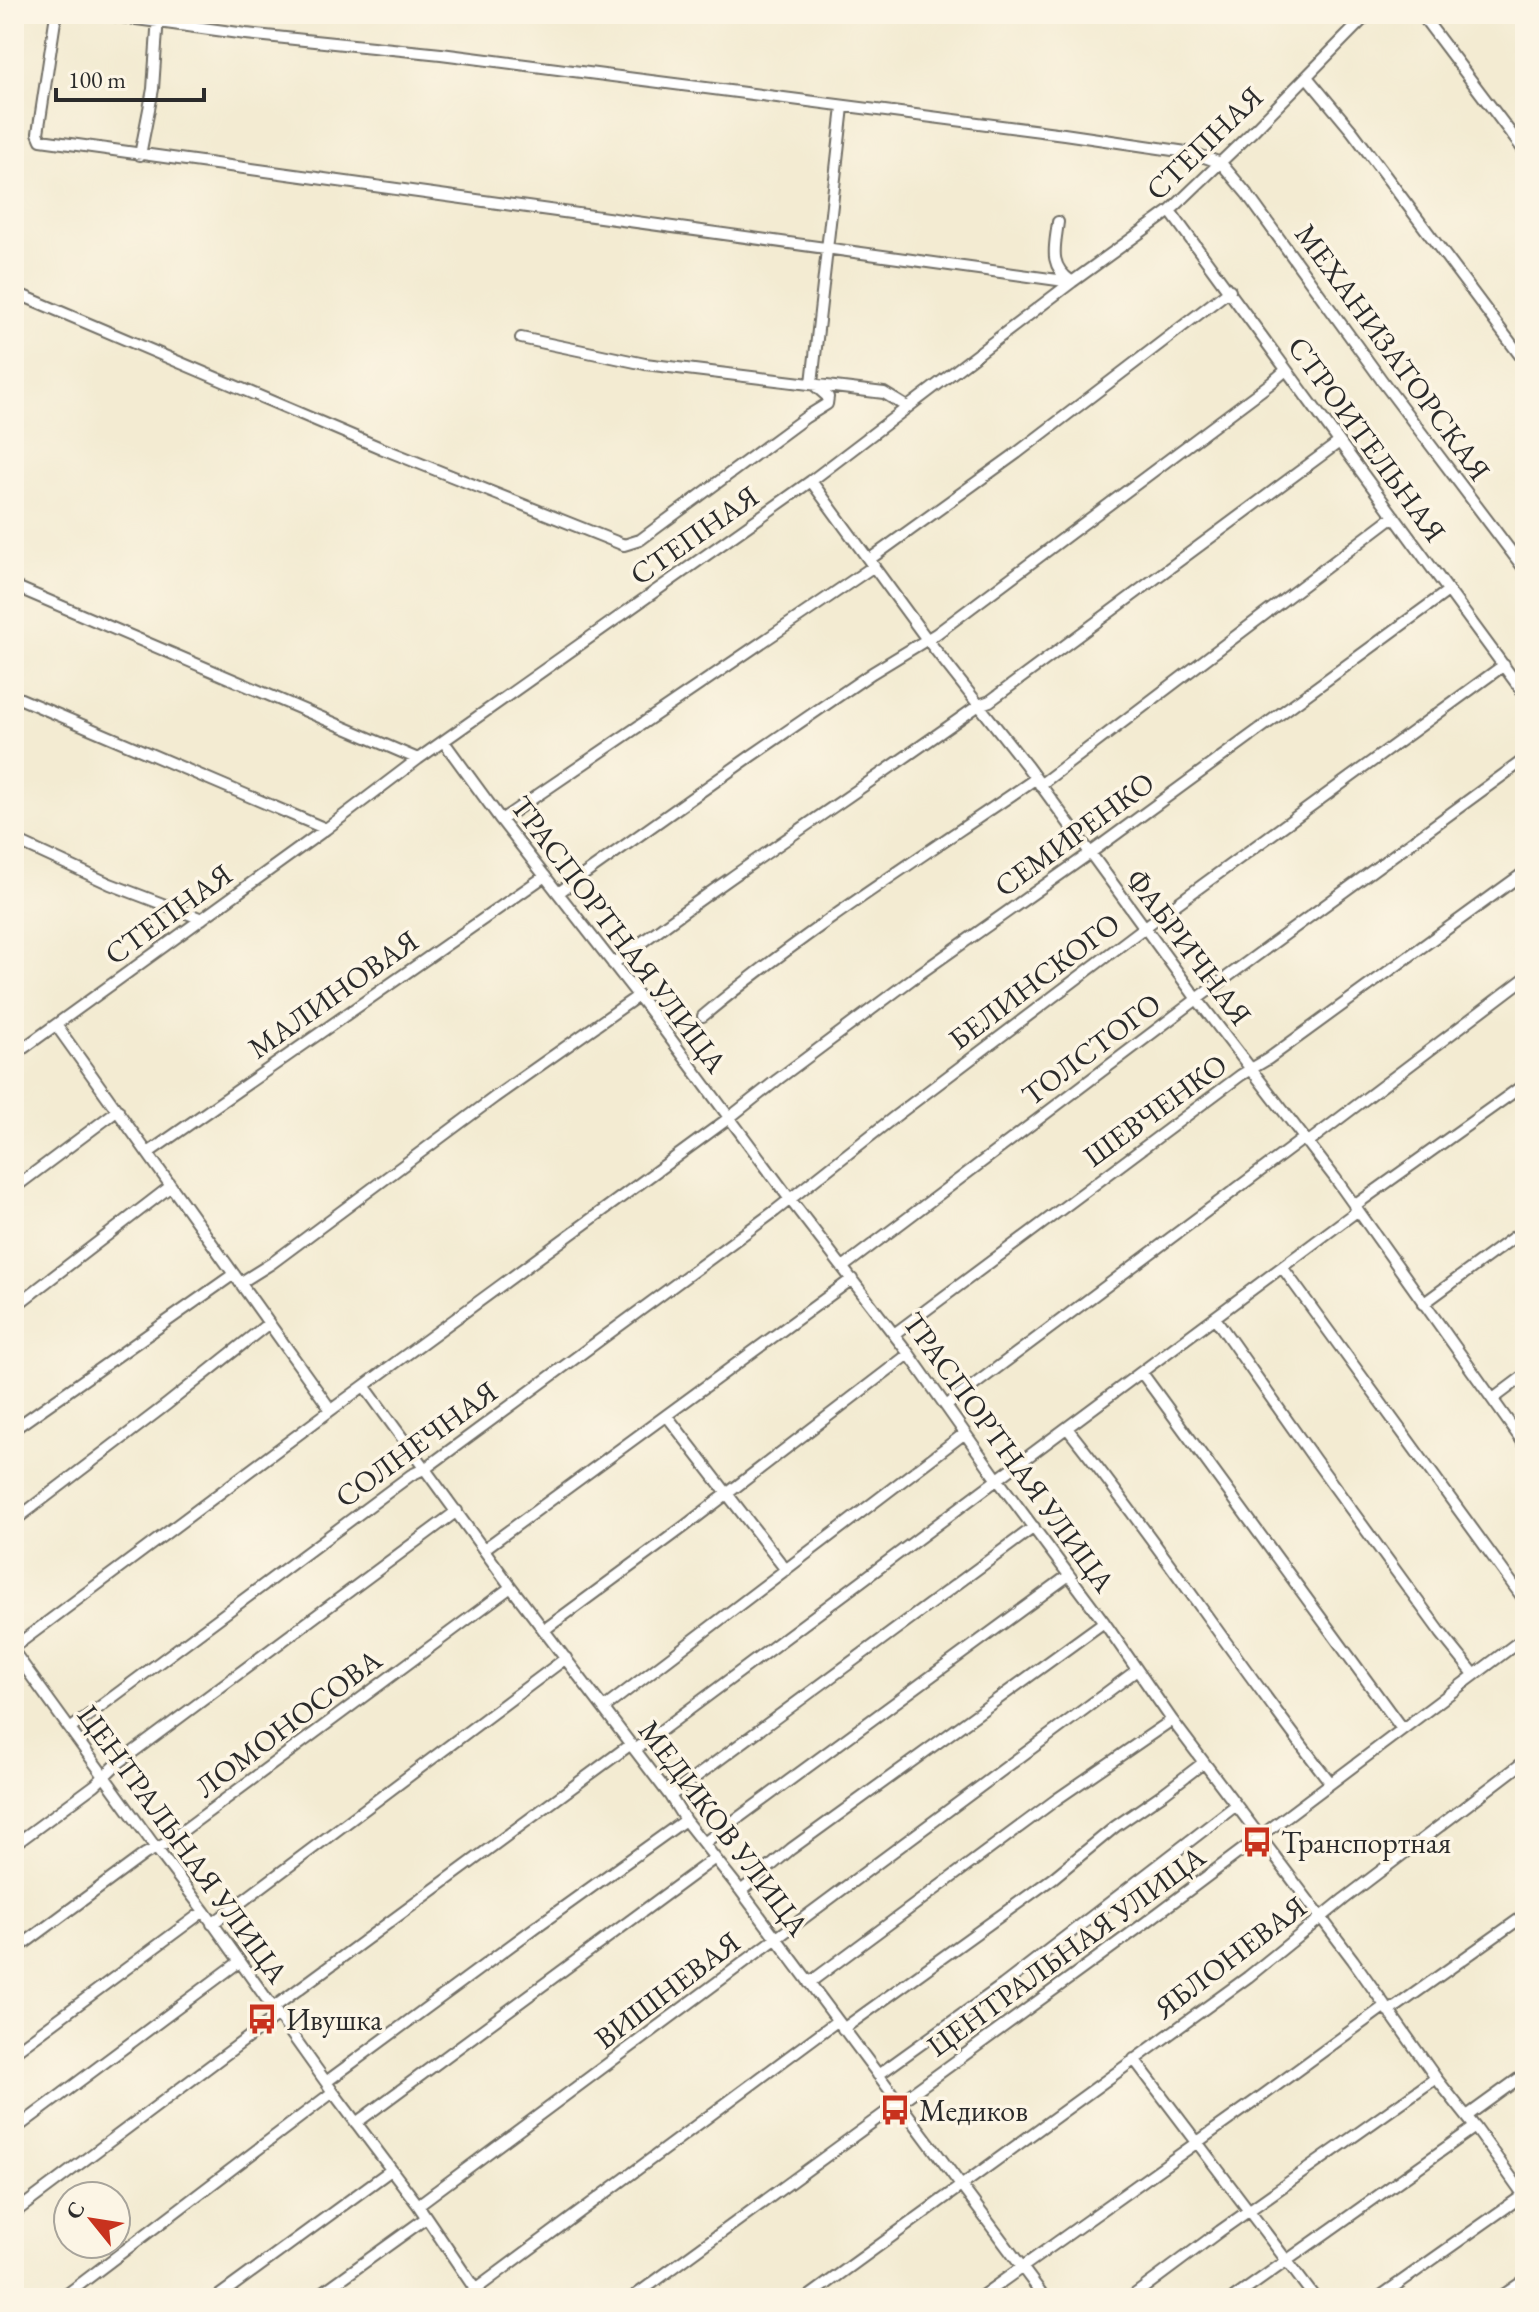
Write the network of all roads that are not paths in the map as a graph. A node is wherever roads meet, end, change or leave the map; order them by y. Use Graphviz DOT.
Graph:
graph roads {
  1 [pos="56,14"];
  2 [pos="100,14"];
  3 [pos="1368,14"];
  4 [pos="1421,14"];
  5 [pos="158,17"];
  6 [pos="1307,77"];
  7 [pos="843,107"];
  8 [pos="1525,152"];
  9 [pos="140,155"];
  10 [pos="1221,163"];
  11 [pos="1170,211"];
  12 [pos="1058,222"];
  13 [pos="826,247"];
  14 [pos="1072,282"];
  15 [pos="1230,290"];
  16 [pos="14,292"];
  17 [pos="521,338"];
  18 [pos="1525,362"];
  19 [pos="1286,370"];
  20 [pos="812,383"];
  21 [pos="907,407"];
  22 [pos="1338,443"];
  23 [pos="811,481"];
  24 [pos="1394,516"];
  25 [pos="872,562"];
  26 [pos="1525,570"];
  27 [pos="14,586"];
  28 [pos="1448,591"];
  29 [pos="926,638"];
  30 [pos="1504,665"];
  31 [pos="1525,695"];
  32 [pos="14,696"];
  33 [pos="979,705"];
  34 [pos="444,742"];
  35 [pos="418,759"];
  36 [pos="1525,759"];
  37 [pos="1038,782"];
  38 [pos="501,820"];
  39 [pos="326,829"];
  40 [pos="14,842"];
  41 [pos="1089,854"];
  42 [pos="1525,872"];
  43 [pos="545,876"];
  44 [pos="558,893"];
  45 [pos="202,919"];
  46 [pos="1145,927"];
  47 [pos="613,964"];
  48 [pos="1525,978"];
  49 [pos="638,996"];
  50 [pos="1197,999"];
  51 [pos="703,1016"];
  52 [pos="56,1025"];
  53 [pos="14,1055"];
  54 [pos="1251,1069"];
  55 [pos="1525,1084"];
  56 [pos="118,1110"];
  57 [pos="729,1118"];
  58 [pos="1305,1141"];
  59 [pos="148,1153"];
  60 [pos="171,1186"];
  61 [pos="14,1188"];
  62 [pos="789,1198"];
  63 [pos="1356,1209"];
  64 [pos="1525,1229"];
  65 [pos="843,1267"];
  66 [pos="1282,1267"];
  67 [pos="237,1278"];
  68 [pos="852,1279"];
  69 [pos="1423,1304"];
  70 [pos="14,1307"];
  71 [pos="1215,1318"];
  72 [pos="269,1323"];
  73 [pos="894,1334"];
  74 [pos="909,1354"];
  75 [pos="1142,1373"];
  76 [pos="1525,1375"];
  77 [pos="365,1387"];
  78 [pos="1493,1399"];
  79 [pos="946,1406"];
  80 [pos="331,1410"];
  81 [pos="667,1416"];
  82 [pos="1067,1428"];
  83 [pos="14,1429"];
  84 [pos="965,1433"];
  85 [pos="1525,1445"];
  86 [pos="426,1468"];
  87 [pos="998,1480"];
  88 [pos="727,1494"];
  89 [pos="457,1511"];
  90 [pos="14,1521"];
  91 [pos="1034,1527"];
  92 [pos="484,1549"];
  93 [pos="786,1570"];
  94 [pos="1069,1575"];
  95 [pos="511,1587"];
  96 [pos="1525,1601"];
  97 [pos="1104,1622"];
  98 [pos="544,1630"];
  99 [pos="1525,1637"];
  100 [pos="14,1649"];
  101 [pos="566,1658"];
  102 [pos="1137,1670"];
  103 [pos="1474,1674"];
  104 [pos="604,1708"];
  105 [pos="1172,1720"];
  106 [pos="70,1729"];
  107 [pos="1402,1729"];
  108 [pos="633,1747"];
  109 [pos="1525,1761"];
  110 [pos="1203,1763"];
  111 [pos="105,1776"];
  112 [pos="1330,1782"];
  113 [pos="670,1796"];
  114 [pos="1235,1806"];
  115 [pos="685,1820"];
  116 [pos="1260,1838"];
  117 [pos="704,1843"];
  118 [pos="14,1845"];
  119 [pos="156,1848"];
  120 [pos="715,1858"];
  121 [pos="741,1891"];
  122 [pos="204,1911"];
  123 [pos="1525,1915"];
  124 [pos="1321,1918"];
  125 [pos="212,1924"];
  126 [pos="776,1939"];
  127 [pos="14,1951"];
  128 [pos="239,1962"];
  129 [pos="809,1983"];
  130 [pos="1386,2008"];
  131 [pos="276,2012"];
  132 [pos="840,2025"];
  133 [pos="14,2052"];
  134 [pos="1134,2059"];
  135 [pos="1525,2074"];
  136 [pos="878,2075"];
  137 [pos="1436,2078"];
  138 [pos="326,2082"];
  139 [pos="333,2092"];
  140 [pos="900,2103"];
  141 [pos="1467,2116"];
  142 [pos="356,2123"];
  143 [pos="1475,2127"];
  144 [pos="14,2130"];
  145 [pos="1196,2142"];
  146 [pos="391,2170"];
  147 [pos="961,2186"];
  148 [pos="1524,2195"];
  149 [pos="418,2205"];
  150 [pos="1250,2211"];
  151 [pos="14,2213"];
  152 [pos="426,2218"];
  153 [pos="1287,2261"];
  154 [pos="1022,2268"];
  155 [pos="1525,2280"];
  156 [pos="478,2294"];
  157 [pos="62,2298"];
  158 [pos="216,2298"];
  159 [pos="315,2298"];
  160 [pos="464,2298"];
  161 [pos="632,2298"];
  162 [pos="807,2298"];
  163 [pos="979,2298"];
  164 [pos="1045,2298"];
  165 [pos="1130,2298"];
  166 [pos="1234,2298"];
  167 [pos="1315,2298"];
  168 [pos="1378,2298"];
  169 [pos="1499,2298"];
  1 -- 9 [label="street"];
  2 -- 5 [label="street"];
  3 -- 6 [label="street, СТЕПНАЯ"];
  4 -- 8 [label="street"];
  5 -- 7 [label="street"];
  5 -- 9 [label="street"];
  6 -- 10 [label="street, СТЕПНАЯ"];
  6 -- 18 [label="street"];
  7 -- 10 [label="street"];
  7 -- 13 [label="street"];
  9 -- 13 [label="street"];
  10 -- 11 [label="street, СТЕПНАЯ"];
  10 -- 26 [label="street, МЕХАНИЗАТОРСКАЯ"];
  11 -- 14 [label="street, СТЕПНАЯ"];
  11 -- 15 [label="street, СТРОИТЕЛЬНАЯ"];
  12 -- 14 [label="street"];
  13 -- 14 [label="street"];
  13 -- 20 [label="street"];
  14 -- 21 [label="street, СТЕПНАЯ"];
  15 -- 19 [label="street, СТРОИТЕЛЬНАЯ"];
  15 -- 25 [label="street"];
  16 -- 20 [label="street"];
  17 -- 20 [label="street"];
  19 -- 22 [label="street, СТРОИТЕЛЬНАЯ"];
  19 -- 29 [label="street"];
  20 -- 21 [label="street"];
  21 -- 23 [label="street, СТЕПНАЯ"];
  22 -- 24 [label="street, СТРОИТЕЛЬНАЯ"];
  22 -- 33 [label="street"];
  23 -- 25 [label="street, ФАБРИЧНАЯ"];
  23 -- 34 [label="street, СТЕПНАЯ"];
  24 -- 28 [label="street, СТРОИТЕЛЬНАЯ"];
  24 -- 37 [label="street"];
  25 -- 29 [label="street, ФАБРИЧНАЯ"];
  25 -- 38 [label="street"];
  27 -- 35 [label="street"];
  28 -- 30 [label="street, СТРОИТЕЛЬНАЯ"];
  28 -- 41 [label="street, СЕМИРЕНКО"];
  29 -- 33 [label="street, ФАБРИЧНАЯ"];
  29 -- 44 [label="street"];
  30 -- 31 [label="street, СТРОИТЕЛЬНАЯ"];
  30 -- 46 [label="street, БЕЛИНСКОГО"];
  32 -- 39 [label="street"];
  33 -- 37 [label="street, ФАБРИЧНАЯ"];
  33 -- 47 [label="street"];
  34 -- 35 [label="street, СТЕПНАЯ"];
  34 -- 38 [label="street, ТРАСПОРТНАЯ УЛИЦА"];
  35 -- 39 [label="street, СТЕПНАЯ"];
  36 -- 50 [label="street, ТОЛСТОГО"];
  37 -- 41 [label="street, ФАБРИЧНАЯ"];
  37 -- 51 [label="street"];
  38 -- 43 [label="street, ТРАСПОРТНАЯ УЛИЦА"];
  39 -- 45 [label="street, СТЕПНАЯ"];
  40 -- 45 [label="street"];
  41 -- 46 [label="street, ФАБРИЧНАЯ"];
  41 -- 57 [label="street, СЕМИРЕНКО"];
  42 -- 54 [label="street, ШЕВЧЕНКО"];
  43 -- 44 [label="street, ТРАСПОРТНАЯ УЛИЦА"];
  43 -- 59 [label="street, МАЛИНОВАЯ"];
  44 -- 47 [label="street, ТРАСПОРТНАЯ УЛИЦА"];
  45 -- 52 [label="street, СТЕПНАЯ"];
  46 -- 50 [label="street, ФАБРИЧНАЯ"];
  46 -- 62 [label="street, БЕЛИНСКОГО"];
  47 -- 49 [label="street, ТРАСПОРТНАЯ УЛИЦА"];
  48 -- 58 [label="street"];
  49 -- 57 [label="street, ТРАСПОРТНАЯ УЛИЦА"];
  49 -- 67 [label="street"];
  50 -- 54 [label="street, ФАБРИЧНАЯ"];
  50 -- 65 [label="street, ТОЛСТОГО"];
  52 -- 53 [label="street, СТЕПНАЯ"];
  52 -- 56 [label="street"];
  54 -- 58 [label="street, ФАБРИЧНАЯ"];
  54 -- 73 [label="street, ШЕВЧЕНКО"];
  55 -- 63 [label="street"];
  56 -- 59 [label="street"];
  56 -- 61 [label="street"];
  57 -- 62 [label="street, ТРАСПОРТНАЯ УЛИЦА"];
  57 -- 77 [label="street, СЕМИРЕНКО"];
  58 -- 63 [label="street, ФАБРИЧНАЯ"];
  58 -- 79 [label="street"];
  59 -- 60 [label="street"];
  60 -- 67 [label="street"];
  60 -- 70 [label="street"];
  62 -- 65 [label="street, ТРАСПОРТНАЯ УЛИЦА"];
  62 -- 86 [label="street, СОЛНЕЧНАЯ"];
  63 -- 66 [label="street"];
  63 -- 69 [label="street, ФАБРИЧНАЯ"];
  64 -- 69 [label="street"];
  65 -- 68 [label="street, ТРАСПОРТНАЯ УЛИЦА"];
  66 -- 71 [label="street"];
  66 -- 96 [label="street"];
  67 -- 72 [label="street"];
  67 -- 83 [label="street"];
  68 -- 73 [label="street, ТРАСПОРТНАЯ УЛИЦА"];
  68 -- 81 [label="street"];
  69 -- 78 [label="street, ФАБРИЧНАЯ"];
  71 -- 75 [label="street"];
  71 -- 103 [label="street"];
  72 -- 80 [label="street"];
  72 -- 90 [label="street"];
  73 -- 74 [label="street, ТРАСПОРТНАЯ УЛИЦА"];
  74 -- 79 [label="street, ТРАСПОРТНАЯ УЛИЦА"];
  74 -- 88 [label="street"];
  75 -- 82 [label="street"];
  75 -- 107 [label="street"];
  76 -- 78 [label="street"];
  77 -- 80 [label="street, СЕМИРЕНКО"];
  77 -- 86 [label="street, МЕДИКОВ УЛИЦА"];
  78 -- 85 [label="street, ФАБРИЧНАЯ"];
  79 -- 84 [label="street, ТРАСПОРТНАЯ УЛИЦА"];
  80 -- 100 [label="street, СЕМИРЕНКО"];
  81 -- 88 [label="street"];
  81 -- 92 [label="street"];
  82 -- 87 [label="street"];
  82 -- 112 [label="street"];
  84 -- 87 [label="street, ТРАСПОРТНАЯ УЛИЦА"];
  84 -- 93 [label="street"];
  86 -- 89 [label="street, МЕДИКОВ УЛИЦА"];
  86 -- 106 [label="street, СОЛНЕЧНАЯ"];
  87 -- 91 [label="street, ТРАСПОРТНАЯ УЛИЦА"];
  87 -- 108 [label="street"];
  88 -- 93 [label="street"];
  88 -- 98 [label="street"];
  89 -- 92 [label="street, МЕДИКОВ УЛИЦА"];
  89 -- 111 [label="street"];
  91 -- 94 [label="street, ТРАСПОРТНАЯ УЛИЦА"];
  91 -- 113 [label="street"];
  92 -- 95 [label="street, МЕДИКОВ УЛИЦА"];
  93 -- 104 [label="street"];
  94 -- 97 [label="street, ТРАСПОРТНАЯ УЛИЦА"];
  94 -- 117 [label="street"];
  95 -- 98 [label="street, МЕДИКОВ УЛИЦА"];
  95 -- 119 [label="street, ЛОМОНОСОВА"];
  97 -- 102 [label="street, ТРАСПОРТНАЯ УЛИЦА"];
  97 -- 121 [label="street"];
  98 -- 101 [label="street, МЕДИКОВ УЛИЦА"];
  99 -- 103 [label="street, ЦЕНТРАЛЬНАЯ УЛИЦА"];
  100 -- 106 [label="street, ЦЕНТРАЛЬНАЯ УЛИЦА"];
  101 -- 104 [label="street, МЕДИКОВ УЛИЦА"];
  101 -- 125 [label="street"];
  102 -- 105 [label="street, ТРАСПОРТНАЯ УЛИЦА"];
  102 -- 126 [label="street, ВИШНЕВАЯ"];
  103 -- 107 [label="street, ЦЕНТРАЛЬНАЯ УЛИЦА"];
  104 -- 108 [label="street, МЕДИКОВ УЛИЦА"];
  105 -- 110 [label="street, ТРАСПОРТНАЯ УЛИЦА"];
  105 -- 129 [label="street"];
  106 -- 111 [label="street, ЦЕНТРАЛЬНАЯ УЛИЦА"];
  107 -- 112 [label="street, ЦЕНТРАЛЬНАЯ УЛИЦА"];
  108 -- 113 [label="street, МЕДИКОВ УЛИЦА"];
  108 -- 131 [label="street"];
  109 -- 124 [label="street, ЯБЛОНЕВАЯ"];
  110 -- 114 [label="street, ТРАСПОРТНАЯ УЛИЦА"];
  110 -- 132 [label="street"];
  111 -- 118 [label="street"];
  111 -- 119 [label="street, ЦЕНТРАЛЬНАЯ УЛИЦА"];
  112 -- 116 [label="street, ЦЕНТРАЛЬНАЯ УЛИЦА"];
  113 -- 115 [label="street, МЕДИКОВ УЛИЦА"];
  114 -- 116 [label="street, ТРАСПОРТНАЯ УЛИЦА"];
  114 -- 136 [label="street"];
  115 -- 117 [label="street, МЕДИКОВ УЛИЦА"];
  115 -- 138 [label="street"];
  116 -- 124 [label="street, ТРАСПОРТНАЯ УЛИЦА"];
  116 -- 140 [label="street, ЦЕНТРАЛЬНАЯ УЛИЦА"];
  117 -- 120 [label="street, МЕДИКОВ УЛИЦА"];
  119 -- 122 [label="street, ЦЕНТРАЛЬНАЯ УЛИЦА"];
  119 -- 127 [label="street, ЛОМОНОСОВА"];
  120 -- 121 [label="street, МЕДИКОВ УЛИЦА"];
  120 -- 142 [label="street"];
  121 -- 126 [label="street, МЕДИКОВ УЛИЦА"];
  122 -- 125 [label="street, ЦЕНТРАЛЬНАЯ УЛИЦА"];
  122 -- 133 [label="street"];
  123 -- 130 [label="street"];
  124 -- 130 [label="street, ТРАСПОРТНАЯ УЛИЦА"];
  124 -- 134 [label="street, ЯБЛОНЕВАЯ"];
  125 -- 128 [label="street, ЦЕНТРАЛЬНАЯ УЛИЦА"];
  126 -- 129 [label="street, МЕДИКОВ УЛИЦА"];
  126 -- 149 [label="street, ВИШНЕВАЯ"];
  128 -- 131 [label="street, ЦЕНТРАЛЬНАЯ УЛИЦА"];
  128 -- 144 [label="street"];
  129 -- 132 [label="street, МЕДИКОВ УЛИЦА"];
  130 -- 137 [label="street, ТРАСПОРТНАЯ УЛИЦА"];
  130 -- 145 [label="street"];
  131 -- 138 [label="street, ЦЕНТРАЛЬНАЯ УЛИЦА"];
  131 -- 151 [label="street"];
  132 -- 136 [label="street, МЕДИКОВ УЛИЦА"];
  132 -- 156 [label="street"];
  134 -- 145 [label="street"];
  134 -- 147 [label="street, ЯБЛОНЕВАЯ"];
  135 -- 141 [label="street"];
  136 -- 140 [label="street, МЕДИКОВ УЛИЦА"];
  137 -- 141 [label="street, ТРАСПОРТНАЯ УЛИЦА"];
  137 -- 150 [label="street"];
  138 -- 139 [label="street, ЦЕНТРАЛЬНАЯ УЛИЦА"];
  139 -- 142 [label="street, ЦЕНТРАЛЬНАЯ УЛИЦА"];
  139 -- 157 [label="street"];
  140 -- 147 [label="street, МЕДИКОВ УЛИЦА"];
  140 -- 161 [label="street, ЦЕНТРАЛЬНАЯ УЛИЦА"];
  141 -- 143 [label="street, ТРАСПОРТНАЯ УЛИЦА"];
  142 -- 146 [label="street, ЦЕНТРАЛЬНАЯ УЛИЦА"];
  143 -- 148 [label="street, ТРАСПОРТНАЯ УЛИЦА"];
  143 -- 153 [label="street"];
  145 -- 150 [label="street"];
  145 -- 154 [label="street"];
  146 -- 149 [label="street, ЦЕНТРАЛЬНАЯ УЛИЦА"];
  146 -- 158 [label="street"];
  147 -- 154 [label="street, МЕДИКОВ УЛИЦА"];
  147 -- 162 [label="street, ЯБЛОНЕВАЯ"];
  148 -- 168 [label="street"];
  149 -- 152 [label="street, ЦЕНТРАЛЬНАЯ УЛИЦА"];
  150 -- 153 [label="street"];
  150 -- 165 [label="street"];
  152 -- 156 [label="street, ЦЕНТРАЛЬНАЯ УЛИЦА"];
  152 -- 159 [label="street"];
  153 -- 166 [label="street"];
  153 -- 167 [label="street"];
  154 -- 163 [label="street"];
  154 -- 164 [label="street, МЕДИКОВ УЛИЦА"];
  155 -- 169 [label="street"];
  156 -- 160 [label="street"];
}
